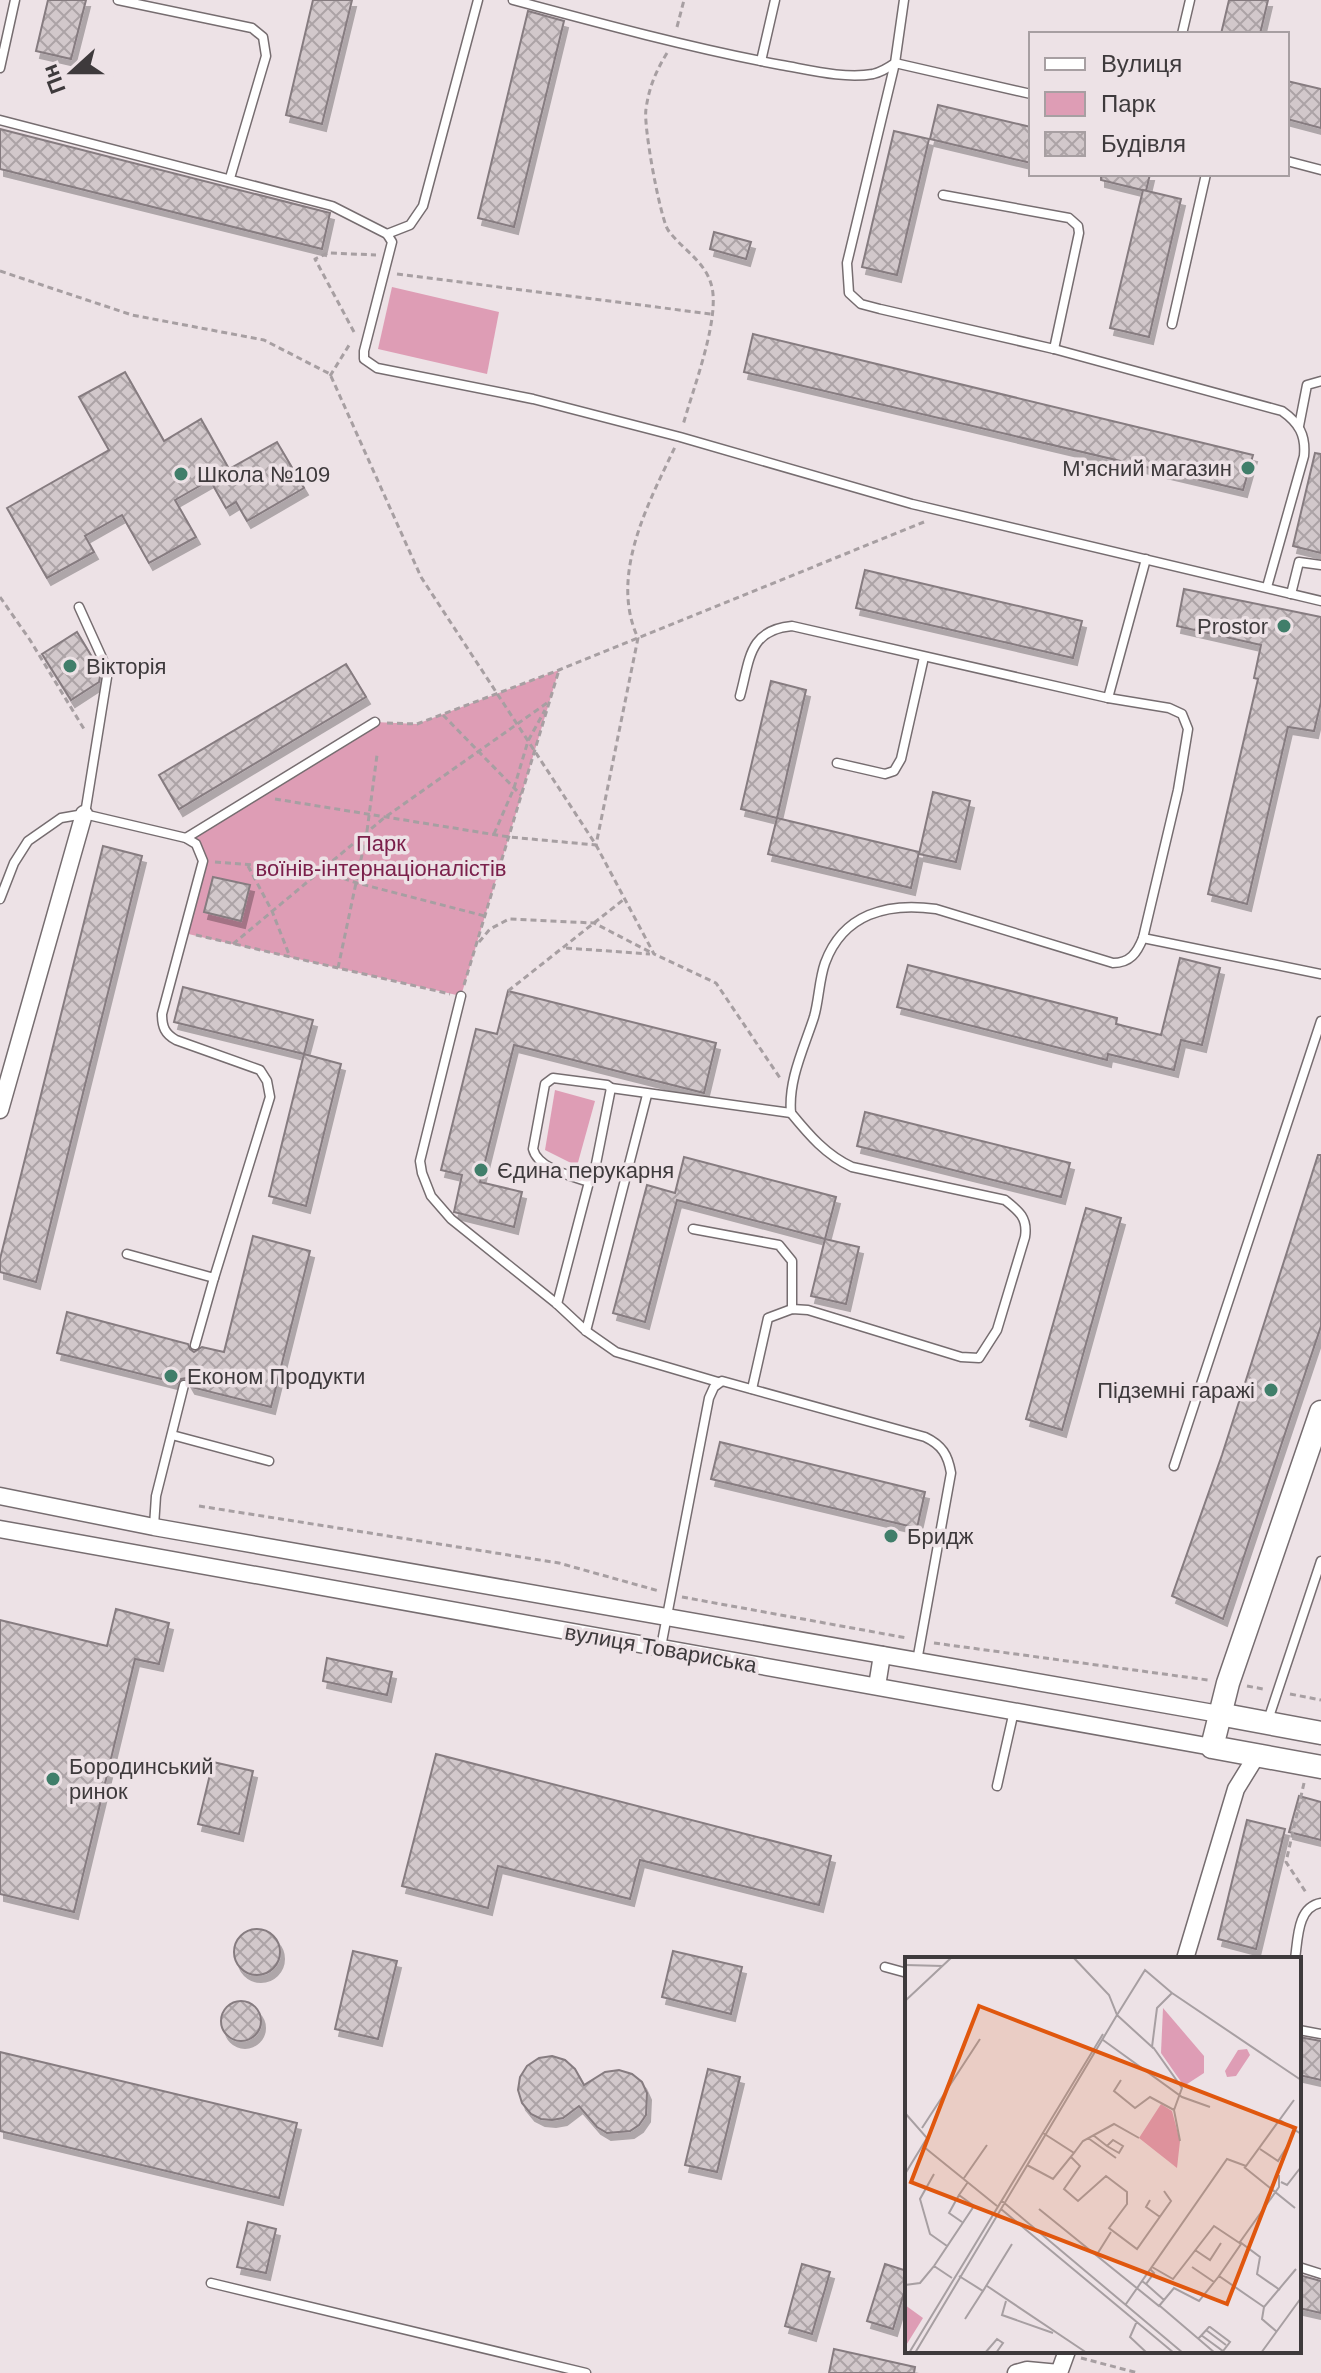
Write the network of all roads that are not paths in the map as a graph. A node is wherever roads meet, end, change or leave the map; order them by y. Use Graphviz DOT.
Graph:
graph roads {
  1 [pos="15,0"];
  2 [pos="118,0"];
  3 [pos="478,0"];
  4 [pos="513,0"];
  5 [pos="775,0"];
  6 [pos="904,0"];
  7 [pos="1190,0"];
  8 [pos="1182,32"];
  9 [pos="761,61"];
  10 [pos="895,63"];
  11 [pos="0,68"];
  12 [pos="1029,94"];
  13 [pos="0,120"];
  14 [pos="1289,162"];
  15 [pos="1321,170"];
  16 [pos="1206,176"];
  17 [pos="230,178"];
  18 [pos="943,195"];
  19 [pos="387,234"];
  20 [pos="1172,324"];
  21 [pos="1054,349"];
  22 [pos="1321,381"];
  23 [pos="1299,426"];
  24 [pos="1146,559"];
  25 [pos="1321,565"];
  26 [pos="1267,587"];
  27 [pos="1291,594"];
  28 [pos="1321,601"];
  29 [pos="79,607"];
  30 [pos="924,657"];
  31 [pos="740,696"];
  32 [pos="1108,698"];
  33 [pos="375,722"];
  34 [pos="837,763"];
  35 [pos="84,814"];
  36 [pos="186,838"];
  37 [pos="0,899"];
  38 [pos="1143,938"];
  39 [pos="1321,974"];
  40 [pos="461,996"];
  41 [pos="1321,1021"];
  42 [pos="611,1088"];
  43 [pos="647,1095"];
  44 [pos="0,1110"];
  45 [pos="791,1113"];
  46 [pos="589,1182"];
  47 [pos="693,1229"];
  48 [pos="127,1254"];
  49 [pos="214,1278"];
  50 [pos="557,1304"];
  51 [pos="792,1309"];
  52 [pos="586,1331"];
  53 [pos="195,1345"];
  54 [pos="718,1382"];
  55 [pos="184,1385"];
  56 [pos="752,1389"];
  57 [pos="1321,1412"];
  58 [pos="172,1435"];
  59 [pos="269,1461"];
  60 [pos="1174,1466"];
  61 [pos="0,1496"];
  62 [pos="154,1527"];
  63 [pos="0,1529"];
  64 [pos="1321,1561"];
  65 [pos="667,1617"];
  66 [pos="661,1648"];
  67 [pos="882,1655"];
  68 [pos="917,1661"];
  69 [pos="877,1686"];
  70 [pos="1015,1710"];
  71 [pos="1219,1714"];
  72 [pos="1267,1723"];
  73 [pos="1321,1733"];
  74 [pos="1212,1747"];
  75 [pos="1257,1755"];
  76 [pos="1315,1766"];
  77 [pos="997,1786"];
  78 [pos="1317,1904"];
  79 [pos="1186,1957"];
  80 [pos="1295,1957"];
  81 [pos="885,1967"];
  82 [pos="905,1972"];
  83 [pos="1301,2030"];
  84 [pos="1321,2034"];
  85 [pos="1301,2268"];
  86 [pos="1321,2274"];
  87 [pos="211,2283"];
  88 [pos="1066,2353"];
  89 [pos="586,2373"];
  90 [pos="1016,2373"];
  91 [pos="1059,2373"];
  1 -- 11 [label="lane"];
  2 -- 17 [label="lane"];
  3 -- 19 [label="lane"];
  4 -- 9 [label="lane"];
  5 -- 9 [label="lane"];
  6 -- 10 [label="lane"];
  7 -- 8 [label="lane"];
  9 -- 10 [label="lane"];
  10 -- 12 [label="lane"];
  10 -- 21 [label="lane"];
  13 -- 17 [label="lane"];
  14 -- 15 [label="lane"];
  16 -- 20 [label="lane"];
  17 -- 19 [label="lane"];
  18 -- 21 [label="lane"];
  19 -- 24 [label="lane"];
  21 -- 23 [label="lane"];
  22 -- 23 [label="lane"];
  23 -- 26 [label="lane"];
  24 -- 26 [label="lane"];
  24 -- 32 [label="lane"];
  25 -- 27 [label="lane"];
  26 -- 27 [label="lane"];
  27 -- 28 [label="lane"];
  29 -- 35 [label="lane"];
  30 -- 31 [label="lane"];
  30 -- 32 [label="lane"];
  30 -- 34 [label="lane"];
  32 -- 38 [label="lane"];
  33 -- 36 [label="lane"];
  35 -- 36 [label="lane"];
  35 -- 37 [label="lane"];
  35 -- 44 [label="street"];
  36 -- 49 [label="lane"];
  38 -- 39 [label="lane"];
  38 -- 45 [label="lane"];
  40 -- 50 [label="lane"];
  41 -- 60 [label="lane"];
  42 -- 43 [label="lane"];
  42 -- 46 [label="lane"];
  42 -- 46 [label="lane"];
  43 -- 45 [label="lane"];
  43 -- 52 [label="lane"];
  45 -- 51 [label="lane"];
  46 -- 50 [label="lane"];
  47 -- 51 [label="lane"];
  48 -- 49 [label="lane"];
  49 -- 53 [label="lane"];
  50 -- 52 [label="lane"];
  51 -- 56 [label="lane"];
  52 -- 54 [label="lane"];
  54 -- 56 [label="lane"];
  54 -- 65 [label="lane"];
  55 -- 58 [label="lane"];
  56 -- 68 [label="lane"];
  57 -- 71 [label="street"];
  58 -- 59 [label="lane"];
  58 -- 62 [label="lane"];
  61 -- 62 [label="street, вулиця Товариська"];
  62 -- 65 [label="street, вулиця Товариська"];
  63 -- 66 [label="street, вулиця Товариська"];
  64 -- 72 [label="lane"];
  65 -- 66 [label="lane"];
  65 -- 67 [label="street, вулиця Товариська"];
  66 -- 69 [label="street, вулиця Товариська"];
  67 -- 68 [label="street, вулиця Товариська"];
  67 -- 69 [label="street"];
  68 -- 71 [label="street, вулиця Товариська"];
  69 -- 70 [label="street, вулиця Товариська"];
  70 -- 74 [label="street, вулиця Товариська"];
  70 -- 77 [label="lane"];
  71 -- 72 [label="street, вулиця Товариська"];
  71 -- 74 [label="street"];
  72 -- 73 [label="street, вулиця Товариська"];
  74 -- 75 [label="street, вулиця Товариська"];
  75 -- 76 [label="street, вулиця Товариська"];
  75 -- 79 [label="street"];
  78 -- 80 [label="lane"];
  81 -- 82 [label="lane"];
  83 -- 84 [label="lane"];
  85 -- 86 [label="lane"];
  87 -- 89 [label="lane"];
  88 -- 91 [label="street"];
  90 -- 91 [label="street"];
}
